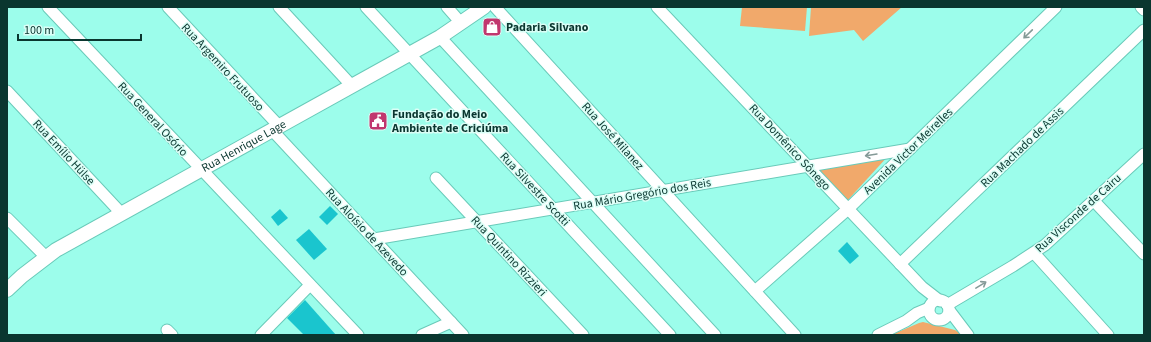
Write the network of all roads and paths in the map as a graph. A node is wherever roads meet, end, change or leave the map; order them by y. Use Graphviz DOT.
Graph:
graph roads {
  1 [pos="48,7"];
  2 [pos="168,7"];
  3 [pos="279,7"];
  4 [pos="366,7"];
  5 [pos="447,7"];
  6 [pos="484,7"];
  7 [pos="495,7"];
  8 [pos="657,7"];
  9 [pos="1056,7"];
  10 [pos="1141,7"];
  11 [pos="1144,10"];
  12 [pos="462,23"];
  13 [pos="1144,30"];
  14 [pos="440,37"];
  15 [pos="410,54"];
  16 [pos="352,86"];
  17 [pos="7,91"];
  18 [pos="275,128"];
  19 [pos="910,149"];
  20 [pos="1144,154"];
  21 [pos="807,166"];
  22 [pos="201,169"];
  23 [pos="436,178"];
  24 [pos="663,190"];
  25 [pos="1094,201"];
  26 [pos="592,203"];
  27 [pos="553,208"];
  28 [pos="848,209"];
  29 [pos="121,213"];
  30 [pos="7,218"];
  31 [pos="477,222"];
  32 [pos="374,239"];
  33 [pos="1034,253"];
  34 [pos="1144,254"];
  35 [pos="46,256"];
  36 [pos="900,264"];
  37 [pos="310,285"];
  38 [pos="922,287"];
  39 [pos="7,290"];
  40 [pos="755,292"];
  41 [pos="945,305"];
  42 [pos="933,313"];
  43 [pos="450,322"];
  44 [pos="967,334"];
  45 [pos="261,335"];
  46 [pos="358,335"];
  47 [pos="422,335"];
  48 [pos="463,335"];
  49 [pos="583,335"];
  50 [pos="670,335"];
  51 [pos="715,335"];
  52 [pos="795,335"];
  53 [pos="878,335"];
  54 [pos="1108,335"];
  1 -- 22 [label="street, Rua General Osório"];
  2 -- 18 [label="street, Rua Argemiro Frutuoso"];
  3 -- 16 [label="street"];
  4 -- 15 [label="street, Rua Silvestre Scotti"];
  5 -- 12 [label="street"];
  6 -- 12 [label="main road, Rua Henrique Lage"];
  7 -- 24 [label="street, Rua José Milanez"];
  8 -- 21 [label="street, Rua Domênico Sônego"];
  9 -- 19 [label="street, Avenida Victor Meirelles, one-way"];
  10 -- 11 [label="street"];
  12 -- 14 [label="main road, Rua Henrique Lage"];
  13 -- 36 [label="street, Rua Machado de Assis"];
  14 -- 15 [label="main road, Rua Henrique Lage"];
  14 -- 26 [label="street"];
  15 -- 16 [label="main road, Rua Henrique Lage"];
  15 -- 27 [label="street, Rua Silvestre Scotti"];
  16 -- 18 [label="main road, Rua Henrique Lage"];
  17 -- 29 [label="street, Rua Emílio Hülse"];
  18 -- 22 [label="main road, Rua Henrique Lage"];
  18 -- 32 [label="street, Rua Aloísio de Azevedo"];
  19 -- 21 [label="street, Rua Mário Gregório dos Reis, one-way"];
  19 -- 28 [label="street, Avenida Victor Meirelles"];
  20 -- 25 [label="street, Rua Visconde de Cairu"];
  21 -- 24 [label="street, Rua Mário Gregório dos Reis"];
  21 -- 28 [label="street, Rua Domênico Sônego"];
  22 -- 29 [label="main road, Rua Henrique Lage"];
  22 -- 37 [label="street, Rua General Osório"];
  23 -- 31 [label="street, Rua Quintino Rizzieri"];
  24 -- 26 [label="street, Rua Mário Gregório dos Reis"];
  24 -- 40 [label="street, Rua José Milanez"];
  25 -- 33 [label="street, Rua Visconde de Cairu"];
  25 -- 34 [label="street"];
  26 -- 27 [label="street, Rua Mário Gregório dos Reis"];
  26 -- 51 [label="street"];
  27 -- 31 [label="street, Rua Mário Gregório dos Reis"];
  27 -- 50 [label="street, Rua Silvestre Scotti"];
  28 -- 36 [label="street, Rua Domênico Sônego"];
  28 -- 40 [label="street, Avenida Victor Meirelles"];
  29 -- 35 [label="main road, Rua Henrique Lage"];
  30 -- 35 [label="street"];
  31 -- 32 [label="street, Rua Mário Gregório dos Reis"];
  31 -- 49 [label="street, Rua Quintino Rizzieri"];
  32 -- 43 [label="street, Rua Aloísio de Azevedo"];
  41 -- 33 [label="street, Rua Visconde de Cairu, one-way"];
  33 -- 54 [label="street"];
  35 -- 39 [label="main road, Rua Henrique Lage"];
  36 -- 38 [label="street, Rua Domênico Sônego"];
  37 -- 45 [label="street"];
  37 -- 46 [label="street, Rua General Osório"];
  38 -- 41 [label="street, Rua Domênico Sônego"];
  38 -- 42 [label="street, Rua Domênico Sônego"];
  40 -- 52 [label="street, Rua José Milanez"];
  41 -- 42 [label="street, Rua Visconde de Cairu"];
  41 -- 42 [label="street"];
  41 -- 44 [label="street, Rua Domênico Sônego"];
  42 -- 44 [label="street, Rua Domênico Sônego"];
  42 -- 53 [label="street"];
  43 -- 47 [label="street"];
  43 -- 48 [label="street, Rua Aloísio de Azevedo"];
}
